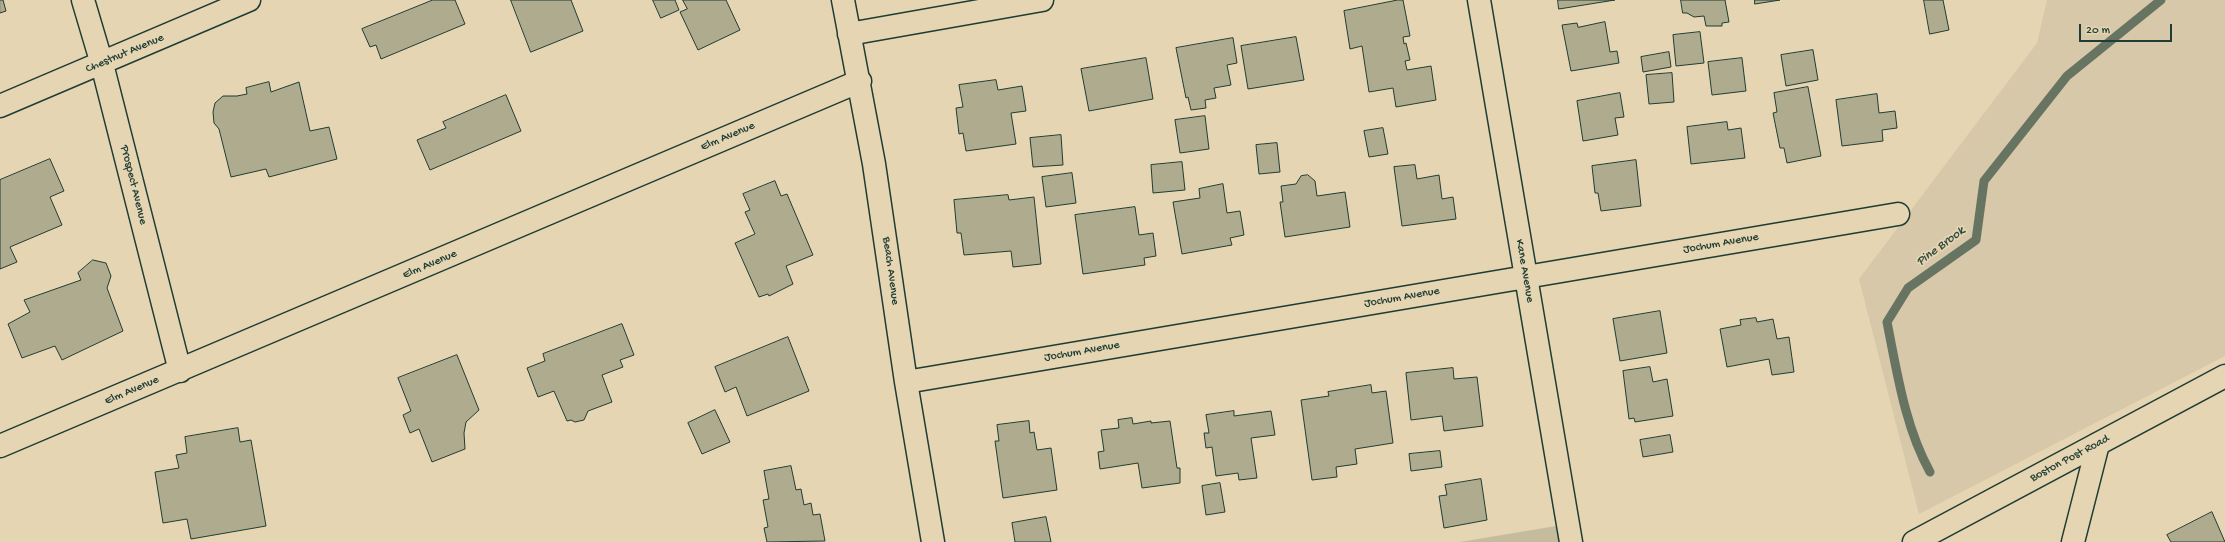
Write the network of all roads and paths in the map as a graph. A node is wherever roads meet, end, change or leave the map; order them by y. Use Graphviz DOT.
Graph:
graph roads {
  1 [pos="83,0"];
  2 [pos="249,0"];
  3 [pos="843,0"];
  4 [pos="1042,0"];
  5 [pos="1479,0"];
  6 [pos="849,34"];
  7 [pos="102,64"];
  8 [pos="860,81"];
  9 [pos="0,106"];
  10 [pos="1898,214"];
  11 [pos="1525,277"];
  12 [pos="180,371"];
  13 [pos="2225,376"];
  14 [pos="906,382"];
  15 [pos="2098,444"];
  16 [pos="0,446"];
  17 [pos="933,542"];
  18 [pos="1570,542"];
  19 [pos="1914,542"];
  20 [pos="2073,542"];
  1 -- 7 [label="street, Prospect Avenue"];
  2 -- 7 [label="street, Chestnut Avenue"];
  3 -- 6 [label="street, Beach Avenue"];
  4 -- 6 [label="street"];
  5 -- 11 [label="street, Kane Avenue"];
  6 -- 8 [label="street, Beach Avenue"];
  7 -- 9 [label="street, Chestnut Avenue"];
  7 -- 12 [label="street, Prospect Avenue"];
  8 -- 12 [label="street, Elm Avenue"];
  8 -- 14 [label="street, Beach Avenue"];
  10 -- 11 [label="street, Jochum Avenue"];
  11 -- 14 [label="street, Jochum Avenue"];
  11 -- 18 [label="street, Kane Avenue"];
  12 -- 16 [label="street, Elm Avenue"];
  13 -- 15 [label="street, Boston Post Road"];
  14 -- 17 [label="street, Beach Avenue"];
  15 -- 19 [label="street, Boston Post Road"];
  15 -- 20 [label="street"];
}
